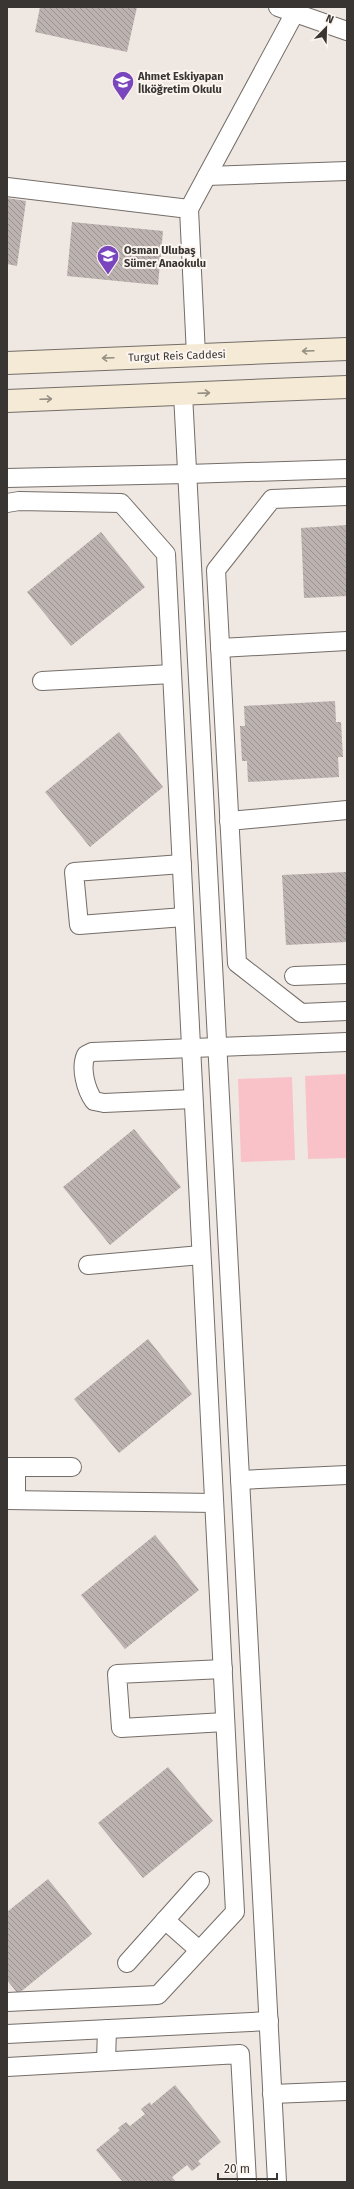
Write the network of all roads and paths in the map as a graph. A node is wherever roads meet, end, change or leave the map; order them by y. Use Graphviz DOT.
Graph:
graph roads {
  1 [pos="278,7"];
  2 [pos="297,10"];
  3 [pos="347,31"];
  4 [pos="347,171"];
  5 [pos="207,176"];
  6 [pos="7,187"];
  7 [pos="189,208"];
  8 [pos="347,349"];
  9 [pos="196,355"];
  10 [pos="7,363"];
  11 [pos="347,387"];
  12 [pos="183,394"];
  13 [pos="7,401"];
  14 [pos="347,469"];
  15 [pos="187,474"];
  16 [pos="7,478"];
  17 [pos="347,496"];
  18 [pos="7,503"];
  19 [pos="347,641"];
  20 [pos="220,648"];
  21 [pos="172,674"];
  22 [pos="42,681"];
  23 [pos="347,810"];
  24 [pos="229,821"];
  25 [pos="182,864"];
  26 [pos="184,917"];
  27 [pos="347,974"];
  28 [pos="294,976"];
  29 [pos="347,1011"];
  30 [pos="347,1042"];
  31 [pos="190,1047"];
  32 [pos="218,1047"];
  33 [pos="193,1099"];
  34 [pos="201,1255"];
  35 [pos="88,1265"];
  36 [pos="12,1467"];
  37 [pos="72,1467"];
  38 [pos="347,1475"];
  39 [pos="240,1480"];
  40 [pos="11,1500"];
  41 [pos="214,1503"];
  42 [pos="223,1669"];
  43 [pos="225,1722"];
  44 [pos="200,1881"];
  45 [pos="165,1920"];
  46 [pos="199,1950"];
  47 [pos="127,1963"];
  48 [pos="7,2002"];
  49 [pos="268,2021"];
  50 [pos="107,2029"];
  51 [pos="7,2034"];
  52 [pos="106,2062"];
  53 [pos="7,2067"];
  54 [pos="347,2091"];
  55 [pos="272,2094"];
  56 [pos="247,2182"];
  57 [pos="277,2182"];
  1 -- 2 [label="street"];
  2 -- 3 [label="street"];
  2 -- 5 [label="street"];
  4 -- 5 [label="street"];
  5 -- 7 [label="street"];
  6 -- 7 [label="street"];
  7 -- 9 [label="street"];
  8 -- 9 [label="street, Turgut Reis Caddesi, one-way"];
  9 -- 10 [label="street, Turgut Reis Caddesi, one-way"];
  12 -- 11 [label="street, one-way"];
  13 -- 12 [label="street, one-way"];
  12 -- 15 [label="street"];
  14 -- 15 [label="street"];
  15 -- 16 [label="street"];
  15 -- 32 [label="street"];
  17 -- 20 [label="street"];
  18 -- 21 [label="street"];
  19 -- 20 [label="street"];
  20 -- 24 [label="street"];
  21 -- 22 [label="street"];
  21 -- 25 [label="street"];
  23 -- 24 [label="street"];
  24 -- 29 [label="street"];
  25 -- 26 [label="street"];
  25 -- 26 [label="street"];
  26 -- 31 [label="street"];
  27 -- 28 [label="street"];
  30 -- 32 [label="street"];
  31 -- 32 [label="street"];
  31 -- 33 [label="street"];
  31 -- 33 [label="street"];
  32 -- 39 [label="street"];
  33 -- 34 [label="street"];
  34 -- 35 [label="street"];
  34 -- 41 [label="street"];
  36 -- 37 [label="street"];
  36 -- 40 [label="street"];
  38 -- 39 [label="street"];
  39 -- 49 [label="street"];
  40 -- 41 [label="street"];
  41 -- 42 [label="street"];
  42 -- 43 [label="street"];
  42 -- 43 [label="street"];
  43 -- 46 [label="street"];
  44 -- 45 [label="street"];
  45 -- 46 [label="street"];
  45 -- 47 [label="street"];
  46 -- 48 [label="street"];
  49 -- 50 [label="street"];
  49 -- 55 [label="street"];
  50 -- 51 [label="street"];
  50 -- 52 [label="street"];
  52 -- 53 [label="street"];
  52 -- 56 [label="street"];
  54 -- 55 [label="street"];
  55 -- 57 [label="street"];
}
